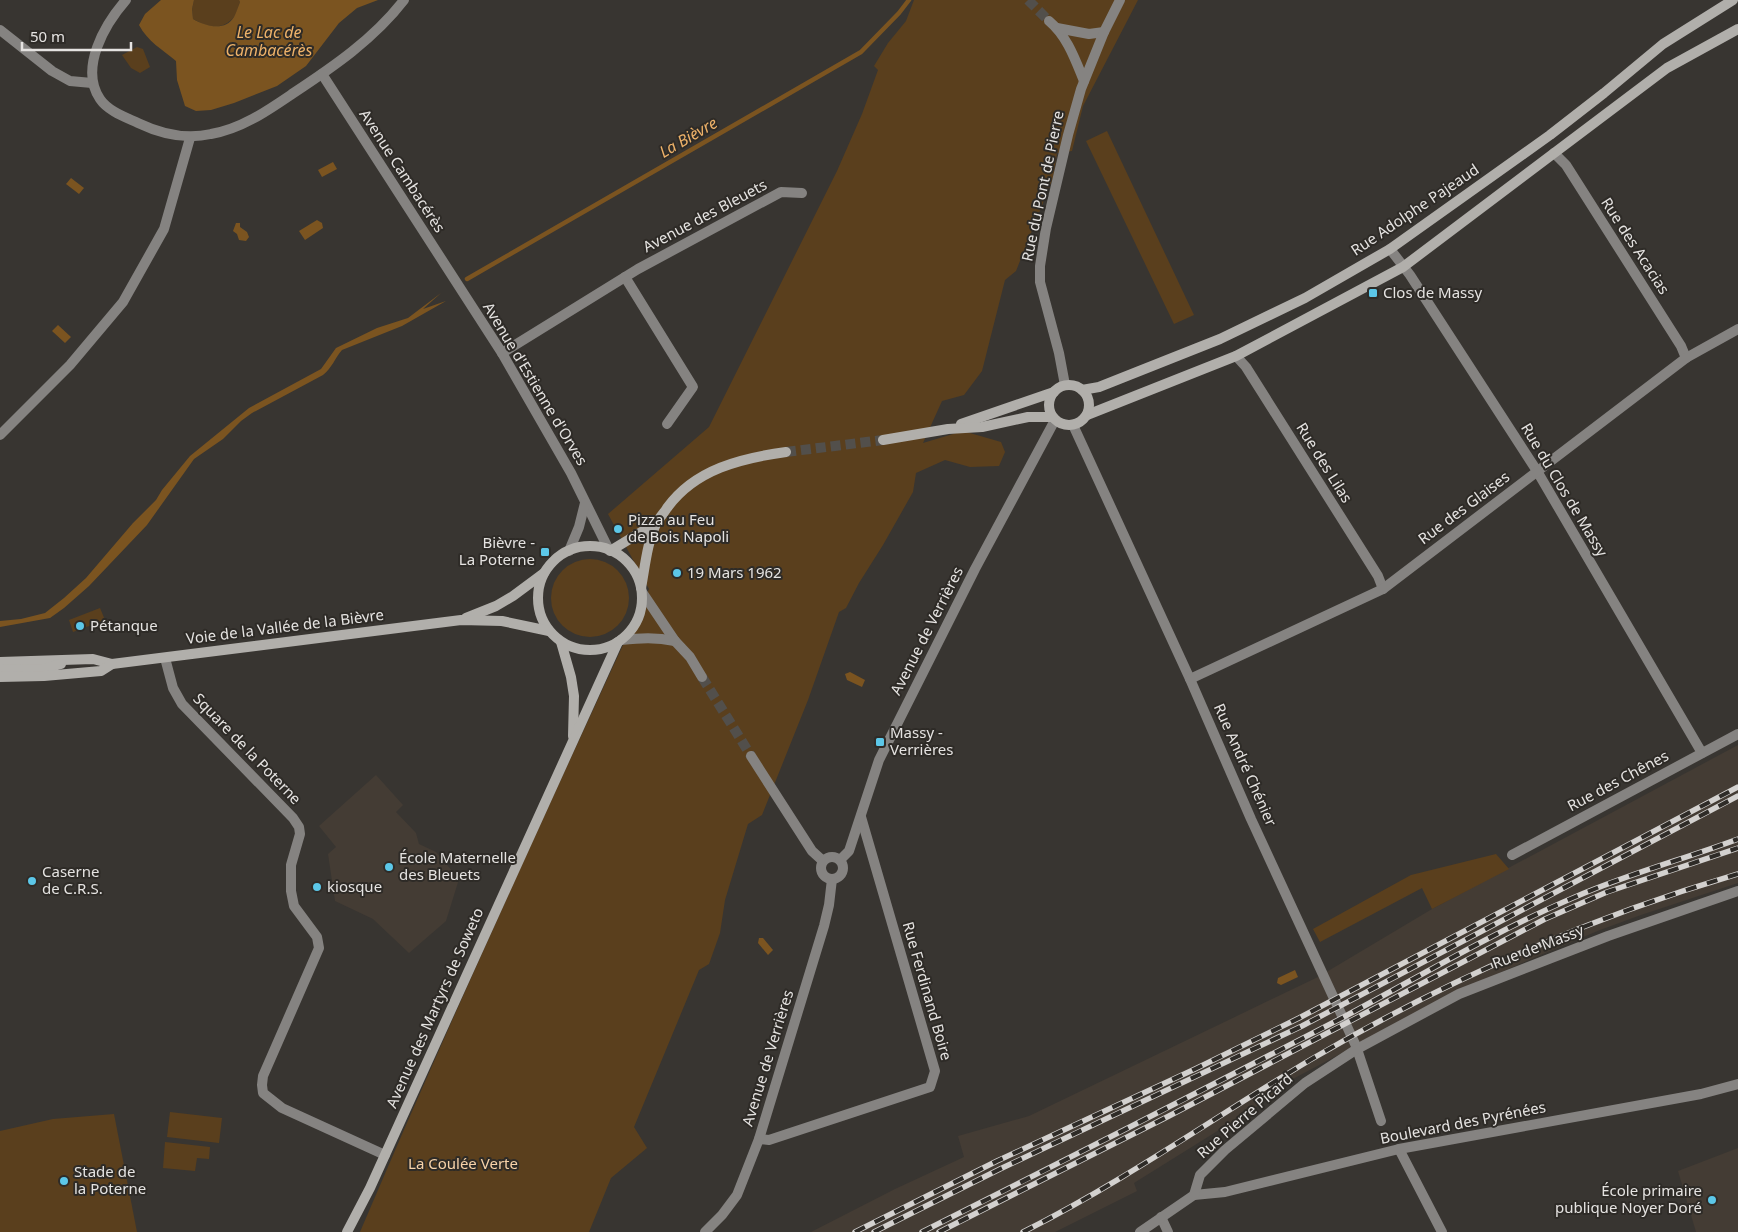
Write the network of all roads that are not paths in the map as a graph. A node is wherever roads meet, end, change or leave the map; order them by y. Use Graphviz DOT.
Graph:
graph roads {
  1 [pos="126,0"];
  2 [pos="404,0"];
  3 [pos="1120,0"];
  4 [pos="1733,0"];
  5 [pos="1049,21"];
  6 [pos="1058,28"];
  7 [pos="1738,29"];
  8 [pos="0,30"];
  9 [pos="1104,32"];
  10 [pos="322,74"];
  11 [pos="1084,81"];
  12 [pos="92,83"];
  13 [pos="190,138"];
  14 [pos="1554,153"];
  15 [pos="802,193"];
  16 [pos="1390,249"];
  17 [pos="1403,266"];
  18 [pos="625,277"];
  19 [pos="456,283"];
  20 [pos="1738,329"];
  21 [pos="502,353"];
  22 [pos="1236,356"];
  23 [pos="1686,358"];
  24 [pos="1065,385"];
  25 [pos="1082,390"];
  26 [pos="1054,392"];
  27 [pos="1087,415"];
  28 [pos="1054,419"];
  29 [pos="667,424"];
  30 [pos="1073,425"];
  31 [pos="948,429"];
  32 [pos="0,435"];
  33 [pos="882,440"];
  34 [pos="786,452"];
  35 [pos="1537,471"];
  36 [pos="585,503"];
  37 [pos="656,523"];
  38 [pos="610,550"];
  39 [pos="569,551"];
  40 [pos="545,572"];
  41 [pos="1383,589"];
  42 [pos="641,590"];
  43 [pos="461,620"];
  44 [pos="549,631"];
  45 [pos="619,641"];
  46 [pos="675,641"];
  47 [pos="561,642"];
  48 [pos="165,658"];
  49 [pos="79,660"];
  50 [pos="0,662"];
  51 [pos="112,664"];
  52 [pos="0,670"];
  53 [pos="0,677"];
  54 [pos="702,677"];
  55 [pos="1190,678"];
  56 [pos="1738,734"];
  57 [pos="573,740"];
  58 [pos="1702,753"];
  59 [pos="751,756"];
  60 [pos="861,817"];
  61 [pos="1512,855"];
  62 [pos="840,860"];
  63 [pos="823,861"];
  64 [pos="832,879"];
  65 [pos="1738,891"];
  66 [pos="1357,1049"];
  67 [pos="1738,1084"];
  68 [pos="1381,1121"];
  69 [pos="759,1140"];
  70 [pos="1398,1149"];
  71 [pos="385,1155"];
  72 [pos="1194,1195"];
  73 [pos="1161,1217"];
  74 [pos="347,1232"];
  75 [pos="704,1232"];
  76 [pos="1140,1232"];
  77 [pos="1168,1232"];
  78 [pos="1442,1232"];
  1 -- 12 [label="street"];
  2 -- 10 [label="street"];
  3 -- 9 [label="street, Rue du Pont de Pierre"];
  4 -- 16 [label="main road, Rue Adolphe Pajeaud"];
  5 -- 6 [label="street"];
  6 -- 9 [label="street"];
  6 -- 11 [label="street"];
  7 -- 14 [label="main road"];
  8 -- 12 [label="street"];
  9 -- 11 [label="street, Rue du Pont de Pierre"];
  10 -- 13 [label="street"];
  10 -- 19 [label="street, Avenue Cambacérès"];
  11 -- 24 [label="street, Rue du Pont de Pierre"];
  12 -- 13 [label="street"];
  13 -- 32 [label="street"];
  14 -- 17 [label="main road"];
  14 -- 23 [label="street, Rue des Acacias"];
  15 -- 18 [label="street, Avenue des Bleuets"];
  16 -- 17 [label="street, Rue du Clos de Massy"];
  16 -- 25 [label="main road, Rue Adolphe Pajeaud"];
  17 -- 22 [label="main road"];
  17 -- 35 [label="street, Rue du Clos de Massy"];
  18 -- 21 [label="street, Avenue des Bleuets"];
  18 -- 29 [label="street"];
  19 -- 21 [label="street, Avenue d'Estienne d'Orves"];
  20 -- 23 [label="street, Rue des Glaises"];
  21 -- 36 [label="street, Avenue d'Estienne d'Orves"];
  22 -- 27 [label="main road"];
  22 -- 41 [label="street, Rue des Lilas"];
  23 -- 35 [label="street, Rue des Glaises"];
  24 -- 25 [label="main road"];
  24 -- 26 [label="main road"];
  25 -- 27 [label="main road"];
  26 -- 28 [label="main road"];
  26 -- 31 [label="main road"];
  27 -- 30 [label="main road"];
  28 -- 30 [label="main road"];
  28 -- 31 [label="main road"];
  28 -- 60 [label="street, Avenue de Verrières"];
  30 -- 55 [label="street, Rue André Chénier"];
  31 -- 33 [label="main road"];
  34 -- 37 [label="main road"];
  35 -- 41 [label="street, Rue des Glaises"];
  35 -- 58 [label="street, Rue du Clos de Massy"];
  36 -- 38 [label="street, Avenue d'Estienne d'Orves"];
  36 -- 39 [label="street"];
  37 -- 38 [label="main road"];
  37 -- 42 [label="main road"];
  38 -- 39 [label="main road"];
  38 -- 42 [label="main road"];
  39 -- 40 [label="main road"];
  40 -- 43 [label="main road, Voie de la Vallée de la Bièvre"];
  40 -- 44 [label="main road"];
  41 -- 55 [label="street, Rue des Glaises"];
  42 -- 45 [label="main road"];
  42 -- 46 [label="street"];
  43 -- 44 [label="main road, Voie de la Vallée de la Bièvre"];
  43 -- 48 [label="main road, Voie de la Vallée de la Bièvre"];
  44 -- 47 [label="main road"];
  45 -- 46 [label="street"];
  45 -- 47 [label="main road"];
  45 -- 57 [label="main road, Avenue des Martyrs de Soweto"];
  46 -- 54 [label="street"];
  47 -- 57 [label="main road, Avenue des Martyrs de Soweto"];
  48 -- 51 [label="main road, Voie de la Vallée de la Bièvre"];
  48 -- 71 [label="street, Square de la Poterne"];
  49 -- 50 [label="main road, Voie de la Vallée de la Bièvre"];
  49 -- 51 [label="main road, Voie de la Vallée de la Bièvre"];
  49 -- 52 [label="main road"];
  51 -- 53 [label="main road, Voie de la Vallée de la Bièvre"];
  55 -- 66 [label="street, Rue André Chénier"];
  56 -- 58 [label="street, Rue des Chênes"];
  57 -- 71 [label="main road, Avenue des Martyrs de Soweto"];
  58 -- 61 [label="street, Rue des Chênes"];
  59 -- 63 [label="street"];
  60 -- 62 [label="street, Avenue de Verrières"];
  60 -- 69 [label="street, Rue Ferdinand Boire"];
  62 -- 63 [label="street"];
  62 -- 64 [label="street"];
  63 -- 64 [label="street"];
  64 -- 69 [label="street, Avenue de Verrières"];
  65 -- 66 [label="street, Rue de Massy"];
  66 -- 68 [label="street, Rue André Chénier"];
  66 -- 72 [label="street, Rue Pierre Picard"];
  67 -- 70 [label="street, Boulevard des Pyrénées"];
  69 -- 75 [label="street, Avenue de Verrières"];
  70 -- 72 [label="street, Boulevard des Pyrénées"];
  70 -- 78 [label="street"];
  71 -- 74 [label="main road, Avenue des Martyrs de Soweto"];
  72 -- 73 [label="street"];
  73 -- 76 [label="street"];
  73 -- 77 [label="street"];
}
